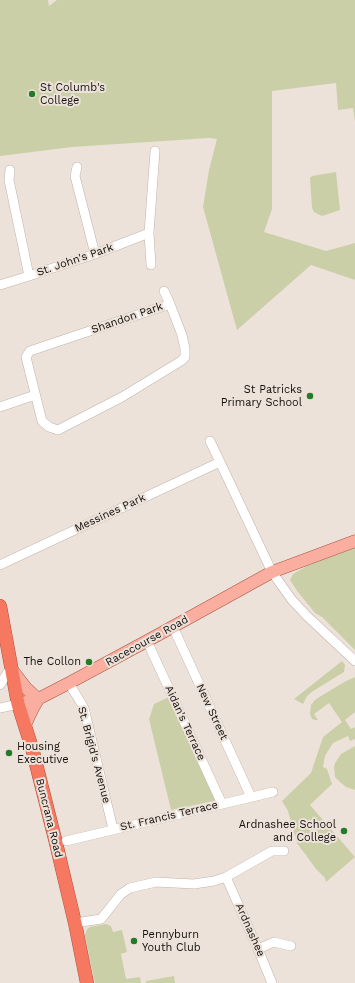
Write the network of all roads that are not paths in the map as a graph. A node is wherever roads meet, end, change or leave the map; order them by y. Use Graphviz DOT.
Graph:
graph roads {
  1 [pos="155,151"];
  2 [pos="77,167"];
  3 [pos="10,170"];
  4 [pos="149,233"];
  5 [pos="95,254"];
  6 [pos="151,265"];
  7 [pos="29,276"];
  8 [pos="0,284"];
  9 [pos="164,291"];
  10 [pos="170,304"];
  11 [pos="35,395"];
  12 [pos="0,407"];
  13 [pos="210,441"];
  14 [pos="220,462"];
  15 [pos="355,541"];
  16 [pos="0,565"];
  17 [pos="272,572"];
  18 [pos="0,606"];
  19 [pos="173,627"];
  20 [pos="147,641"];
  21 [pos="355,661"];
  22 [pos="12,668"];
  23 [pos="69,683"];
  24 [pos="0,685"];
  25 [pos="38,698"];
  26 [pos="18,704"];
  27 [pos="0,708"];
  28 [pos="25,726"];
  29 [pos="273,792"];
  30 [pos="251,797"];
  31 [pos="222,804"];
  32 [pos="113,829"];
  33 [pos="66,840"];
  34 [pos="284,851"];
  35 [pos="226,877"];
  36 [pos="75,923"];
  37 [pos="291,946"];
  38 [pos="258,949"];
  39 [pos="87,983"];
  40 [pos="272,983"];
  1 -- 4 [label="street"];
  2 -- 5 [label="street"];
  3 -- 7 [label="street"];
  4 -- 5 [label="street, St. John's Park"];
  4 -- 6 [label="street"];
  5 -- 7 [label="street, St. John's Park"];
  7 -- 8 [label="street, St. John's Park"];
  9 -- 10 [label="street"];
  10 -- 11 [label="street, Shandon Park"];
  10 -- 11 [label="street, Shandon Park"];
  11 -- 12 [label="street"];
  13 -- 14 [label="street"];
  14 -- 16 [label="street, Messines Park"];
  14 -- 17 [label="street"];
  15 -- 17 [label="main road, Racecourse Road"];
  17 -- 19 [label="main road, Racecourse Road"];
  17 -- 21 [label="street"];
  18 -- 22 [label="highway, Buncrana Road"];
  19 -- 20 [label="main road, Racecourse Road"];
  19 -- 30 [label="street, New Street"];
  20 -- 23 [label="main road, Racecourse Road"];
  20 -- 31 [label="street, Aidan's Terrace"];
  22 -- 24 [label="street"];
  22 -- 25 [label="main road"];
  22 -- 26 [label="highway, Buncrana Road"];
  23 -- 25 [label="main road, Racecourse Road"];
  23 -- 32 [label="street, St. Brigid's Avenue"];
  25 -- 26 [label="main road, Racecourse Road"];
  25 -- 28 [label="main road"];
  26 -- 27 [label="street"];
  26 -- 28 [label="highway, Buncrana Road"];
  28 -- 36 [label="highway, Buncrana Road"];
  29 -- 30 [label="street, St. Francis Terrace"];
  30 -- 31 [label="street, St. Francis Terrace"];
  31 -- 32 [label="street, St. Francis Terrace"];
  32 -- 33 [label="street, St. Francis Terrace"];
  34 -- 35 [label="street"];
  35 -- 36 [label="street"];
  35 -- 38 [label="street, Ardnashee"];
  36 -- 39 [label="highway, Buncrana Road"];
  37 -- 38 [label="street"];
  38 -- 40 [label="street, Ardnashee"];
}
